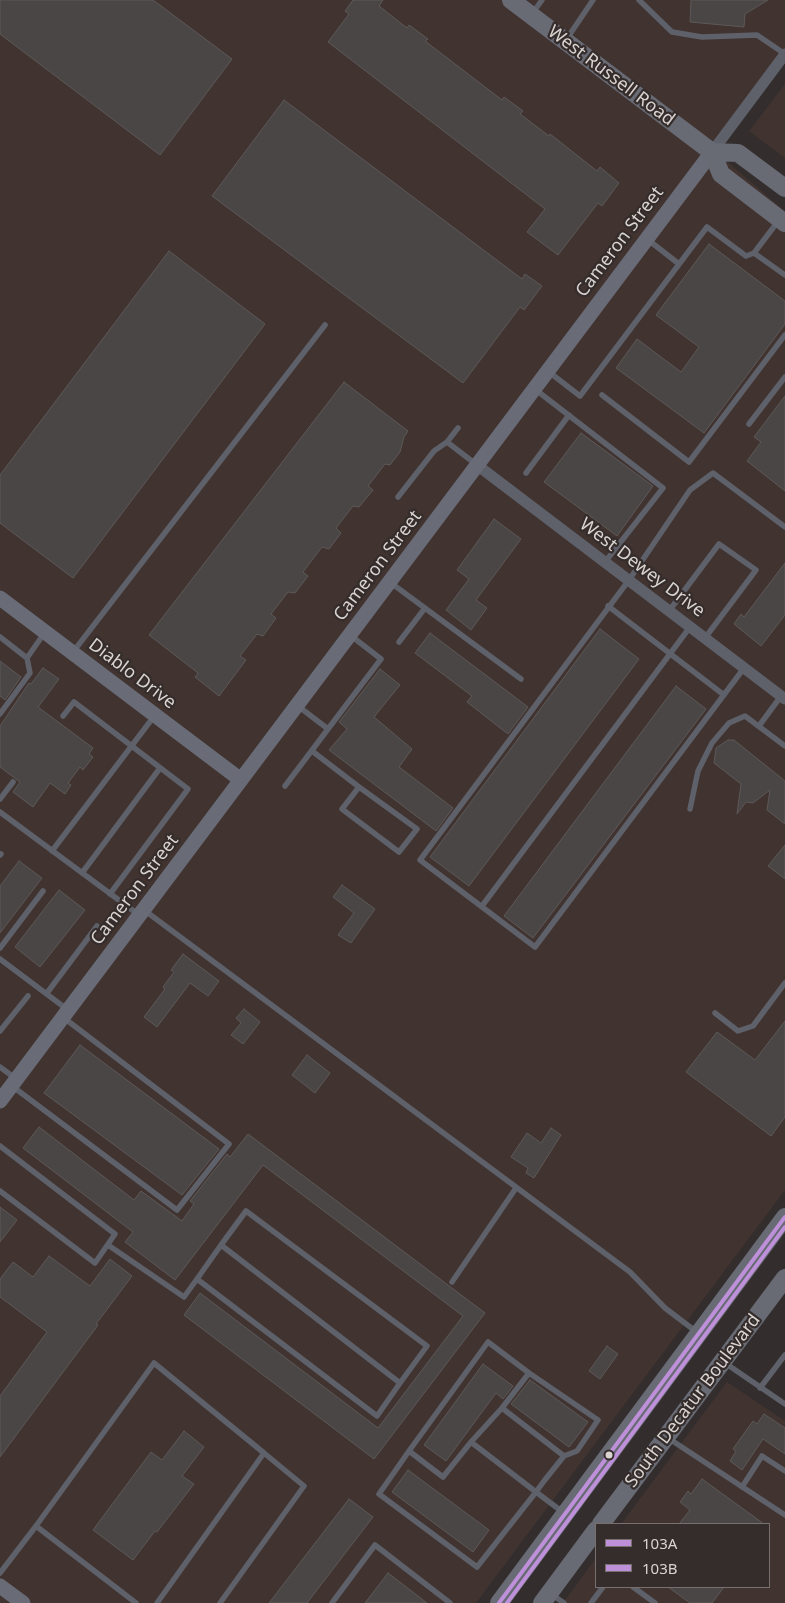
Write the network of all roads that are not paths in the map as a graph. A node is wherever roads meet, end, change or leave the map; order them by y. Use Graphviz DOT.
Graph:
graph roads {
  1 [pos="511,0"];
  2 [pos="542,0"];
  3 [pos="593,0"];
  4 [pos="639,0"];
  5 [pos="531,16"];
  6 [pos="565,41"];
  7 [pos="785,54"];
  8 [pos="712,152"];
  9 [pos="785,188"];
  10 [pos="782,221"];
  11 [pos="647,238"];
  12 [pos="754,253"];
  13 [pos="679,264"];
  14 [pos="785,275"];
  15 [pos="325,325"];
  16 [pos="785,335"];
  17 [pos="547,371"];
  18 [pos="785,377"];
  19 [pos="534,389"];
  20 [pos="602,395"];
  21 [pos="569,416"];
  22 [pos="750,424"];
  23 [pos="458,428"];
  24 [pos="447,442"];
  25 [pos="477,465"];
  26 [pos="526,473"];
  27 [pos="398,497"];
  28 [pos="785,527"];
  29 [pos="605,562"];
  30 [pos="628,580"];
  31 [pos="389,582"];
  32 [pos="0,598"];
  33 [pos="608,606"];
  34 [pos="425,608"];
  35 [pos="669,611"];
  36 [pos="690,627"];
  37 [pos="45,632"];
  38 [pos="350,635"];
  39 [pos="0,637"];
  40 [pos="705,638"];
  41 [pos="399,642"];
  42 [pos="73,653"];
  43 [pos="670,654"];
  44 [pos="27,658"];
  45 [pos="744,668"];
  46 [pos="522,679"];
  47 [pos="724,695"];
  48 [pos="783,698"];
  49 [pos="297,705"];
  50 [pos="1,712"];
  51 [pos="155,715"];
  52 [pos="64,716"];
  53 [pos="759,726"];
  54 [pos="328,729"];
  55 [pos="132,746"];
  56 [pos="785,746"];
  57 [pos="312,751"];
  58 [pos="160,768"];
  59 [pos="240,780"];
  60 [pos="13,782"];
  61 [pos="285,786"];
  62 [pos="359,786"];
  63 [pos="0,799"];
  64 [pos="690,809"];
  65 [pos="0,812"];
  66 [pos="52,851"];
  67 [pos="82,873"];
  68 [pos="42,891"];
  69 [pos="110,894"];
  70 [pos="482,906"];
  71 [pos="141,912"];
  72 [pos="97,926"];
  73 [pos="0,948"];
  74 [pos="0,960"];
  75 [pos="785,983"];
  76 [pos="47,994"];
  77 [pos="28,996"];
  78 [pos="66,1013"];
  79 [pos="715,1013"];
  80 [pos="0,1031"];
  81 [pos="0,1067"];
  82 [pos="14,1082"];
  83 [pos="0,1101"];
  84 [pos="0,1146"];
  85 [pos="516,1188"];
  86 [pos="0,1191"];
  87 [pos="785,1218"];
  88 [pos="108,1244"];
  89 [pos="221,1245"];
  90 [pos="785,1278"];
  91 [pos="197,1279"];
  92 [pos="452,1282"];
  93 [pos="699,1334"];
  94 [pos="785,1355"];
  95 [pos="723,1362"];
  96 [pos="529,1373"];
  97 [pos="400,1383"];
  98 [pos="760,1388"];
  99 [pos="785,1404"];
  100 [pos="502,1408"];
  101 [pos="667,1436"];
  102 [pos="471,1442"];
  103 [pos="409,1451"];
  104 [pos="264,1453"];
  105 [pos="564,1456"];
  106 [pos="785,1471"];
  107 [pos="742,1487"];
  108 [pos="536,1492"];
  109 [pos="566,1514"];
  110 [pos="785,1515"];
  111 [pos="602,1523"];
  112 [pos="36,1526"];
  113 [pos="595,1532"];
  114 [pos="0,1573"];
  115 [pos="0,1586"];
  116 [pos="603,1588"];
  117 [pos="634,1588"];
  118 [pos="552,1600"];
  119 [pos="23,1603"];
  120 [pos="136,1603"];
  121 [pos="157,1603"];
  122 [pos="220,1603"];
  123 [pos="332,1603"];
  124 [pos="450,1603"];
  125 [pos="499,1603"];
  126 [pos="591,1603"];
  127 [pos="656,1603"];
  1 -- 5 [label="main road, West Russell Road"];
  2 -- 5 [label="lane"];
  3 -- 6 [label="lane"];
  4 -- 7 [label="lane"];
  5 -- 6 [label="main road, West Russell Road"];
  6 -- 8 [label="main road, West Russell Road"];
  7 -- 8 [label="street, Cameron Street"];
  8 -- 9 [label="main road"];
  8 -- 10 [label="main road, West Russell Road"];
  8 -- 11 [label="street, Cameron Street"];
  10 -- 12 [label="lane"];
  11 -- 13 [label="lane"];
  11 -- 17 [label="street, Cameron Street"];
  12 -- 13 [label="lane"];
  12 -- 14 [label="lane"];
  13 -- 17 [label="lane"];
  15 -- 42 [label="lane"];
  16 -- 20 [label="lane"];
  17 -- 19 [label="street, Cameron Street"];
  18 -- 22 [label="lane"];
  19 -- 21 [label="lane"];
  19 -- 25 [label="street, Cameron Street"];
  21 -- 26 [label="lane"];
  21 -- 29 [label="lane"];
  23 -- 24 [label="lane"];
  24 -- 25 [label="lane"];
  24 -- 27 [label="lane"];
  25 -- 29 [label="street, West Dewey Drive"];
  25 -- 31 [label="street, Cameron Street"];
  28 -- 30 [label="lane"];
  29 -- 30 [label="street, West Dewey Drive"];
  30 -- 33 [label="lane"];
  30 -- 35 [label="street, West Dewey Drive"];
  31 -- 34 [label="lane"];
  31 -- 38 [label="street, Cameron Street"];
  32 -- 37 [label="street, Diablo Drive"];
  33 -- 43 [label="lane"];
  33 -- 70 [label="lane"];
  34 -- 41 [label="lane"];
  34 -- 46 [label="lane"];
  35 -- 36 [label="street, West Dewey Drive"];
  35 -- 40 [label="lane"];
  36 -- 40 [label="street, West Dewey Drive"];
  36 -- 43 [label="lane"];
  37 -- 42 [label="street, Diablo Drive"];
  37 -- 44 [label="lane"];
  38 -- 49 [label="street, Cameron Street"];
  38 -- 54 [label="lane"];
  39 -- 44 [label="lane"];
  40 -- 45 [label="street, West Dewey Drive"];
  42 -- 51 [label="street, Diablo Drive"];
  43 -- 47 [label="lane"];
  43 -- 70 [label="lane"];
  44 -- 50 [label="lane"];
  45 -- 47 [label="lane"];
  45 -- 48 [label="street, West Dewey Drive"];
  47 -- 70 [label="lane"];
  48 -- 53 [label="lane"];
  49 -- 54 [label="lane"];
  49 -- 59 [label="street, Cameron Street"];
  51 -- 55 [label="lane"];
  51 -- 59 [label="street, Diablo Drive"];
  52 -- 55 [label="lane"];
  53 -- 56 [label="lane"];
  53 -- 64 [label="lane"];
  54 -- 57 [label="lane"];
  55 -- 58 [label="lane"];
  55 -- 66 [label="lane"];
  57 -- 61 [label="lane"];
  57 -- 62 [label="lane"];
  58 -- 67 [label="lane"];
  58 -- 69 [label="lane"];
  59 -- 71 [label="street, Cameron Street"];
  60 -- 63 [label="lane"];
  62 -- 62 [label="lane"];
  65 -- 66 [label="lane"];
  66 -- 67 [label="lane"];
  67 -- 69 [label="lane"];
  68 -- 73 [label="lane"];
  69 -- 71 [label="lane"];
  71 -- 78 [label="street, Cameron Street"];
  71 -- 85 [label="lane"];
  72 -- 76 [label="lane"];
  74 -- 76 [label="lane"];
  75 -- 79 [label="lane"];
  76 -- 78 [label="lane"];
  77 -- 80 [label="lane"];
  78 -- 82 [label="street, Cameron Street"];
  78 -- 82 [label="lane"];
  81 -- 82 [label="lane"];
  82 -- 83 [label="street, Cameron Street"];
  84 -- 88 [label="lane"];
  85 -- 92 [label="lane"];
  85 -- 93 [label="lane"];
  86 -- 88 [label="lane"];
  87 -- 93 [label="main road, South Decatur Boulevard"];
  88 -- 91 [label="lane"];
  89 -- 91 [label="lane"];
  89 -- 97 [label="lane"];
  89 -- 97 [label="lane"];
  90 -- 95 [label="main road, South Decatur Boulevard"];
  91 -- 97 [label="lane"];
  93 -- 109 [label="main road, South Decatur Boulevard"];
  94 -- 98 [label="lane"];
  95 -- 98 [label="lane"];
  95 -- 101 [label="main road, South Decatur Boulevard"];
  96 -- 100 [label="lane"];
  96 -- 103 [label="lane"];
  96 -- 105 [label="lane"];
  98 -- 99 [label="lane"];
  100 -- 102 [label="lane"];
  100 -- 105 [label="lane"];
  101 -- 107 [label="lane"];
  101 -- 111 [label="main road, South Decatur Boulevard"];
  102 -- 103 [label="lane"];
  102 -- 108 [label="lane"];
  103 -- 108 [label="lane"];
  104 -- 112 [label="lane"];
  104 -- 121 [label="lane"];
  104 -- 122 [label="lane"];
  105 -- 108 [label="lane"];
  106 -- 107 [label="lane"];
  107 -- 110 [label="lane"];
  108 -- 109 [label="lane"];
  109 -- 125 [label="main road, South Decatur Boulevard"];
  112 -- 114 [label="lane"];
  112 -- 120 [label="lane"];
  113 -- 118 [label="main road"];
  115 -- 119 [label="street"];
  116 -- 126 [label="lane"];
  117 -- 127 [label="lane"];
  123 -- 124 [label="lane"];
}
